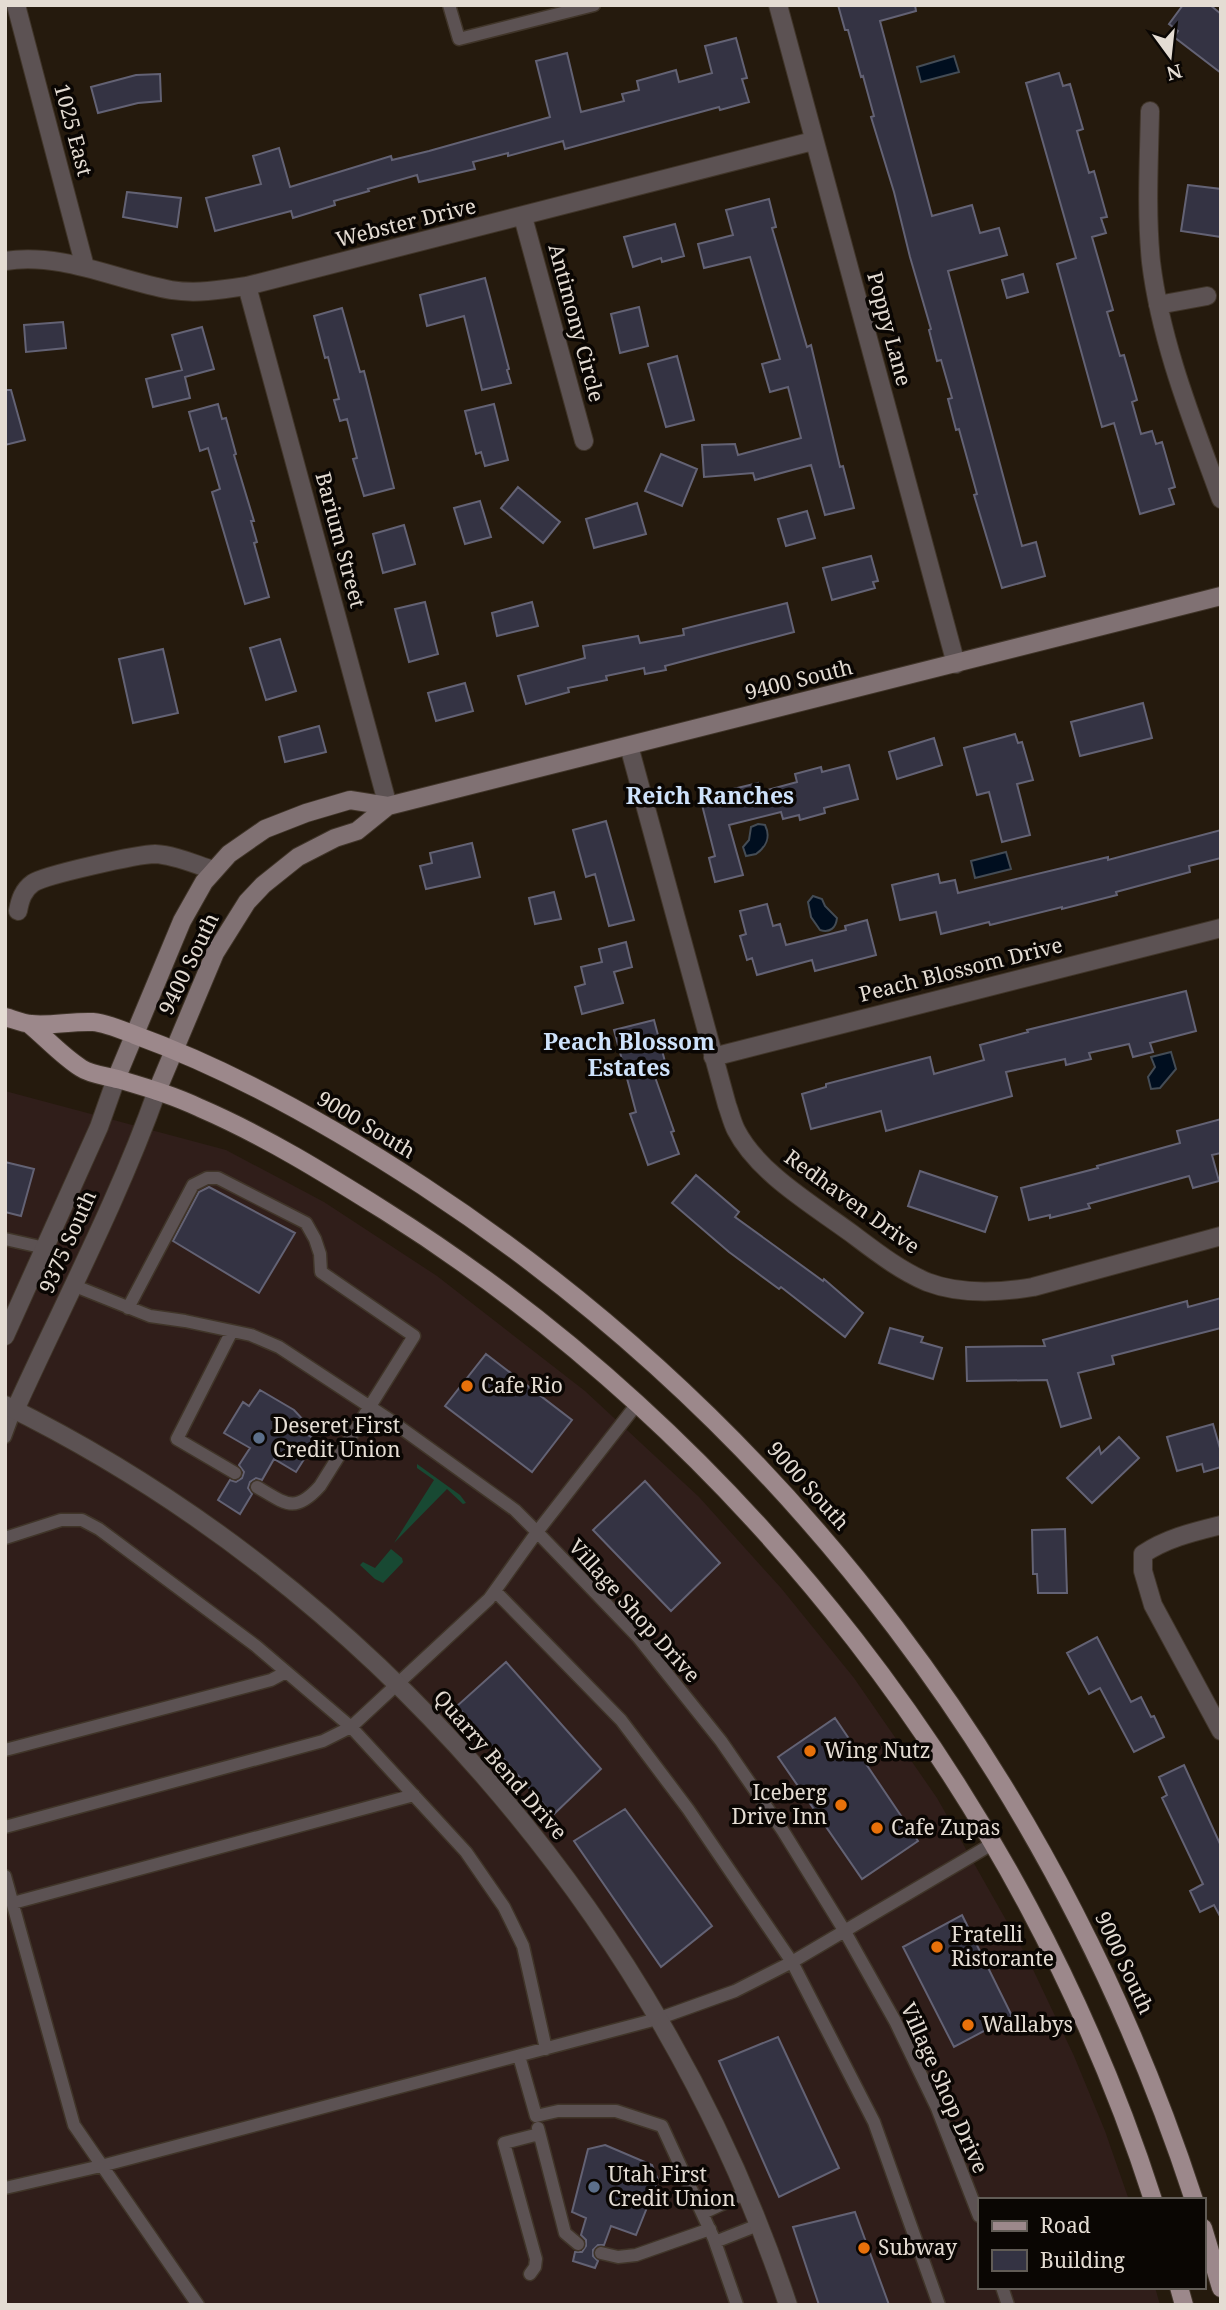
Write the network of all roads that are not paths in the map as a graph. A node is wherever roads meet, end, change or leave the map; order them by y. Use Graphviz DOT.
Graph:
graph roads {
  1 [pos="16,5"];
  2 [pos="449,5"];
  3 [pos="594,5"];
  4 [pos="778,5"];
  5 [pos="1150,111"];
  6 [pos="813,141"];
  7 [pos="523,217"];
  8 [pos="5,261"];
  9 [pos="85,267"];
  10 [pos="247,286"];
  11 [pos="1207,296"];
  12 [pos="1158,305"];
  13 [pos="584,441"];
  14 [pos="1221,499"];
  15 [pos="1221,596"];
  16 [pos="956,664"];
  17 [pos="629,746"];
  18 [pos="388,806"];
  19 [pos="213,870"];
  20 [pos="18,911"];
  21 [pos="1221,928"];
  22 [pos="5,1017"];
  23 [pos="29,1024"];
  24 [pos="135,1035"];
  25 [pos="173,1050"];
  26 [pos="713,1056"];
  27 [pos="116,1079"];
  28 [pos="157,1091"];
  29 [pos="1221,1236"];
  30 [pos="5,1239"];
  31 [pos="45,1248"];
  32 [pos="75,1286"];
  33 [pos="128,1307"];
  34 [pos="232,1331"];
  35 [pos="5,1336"];
  36 [pos="370,1405"];
  37 [pos="636,1405"];
  38 [pos="10,1407"];
  39 [pos="5,1437"];
  40 [pos="235,1473"];
  41 [pos="257,1487"];
  42 [pos="1221,1525"];
  43 [pos="537,1532"];
  44 [pos="5,1538"];
  45 [pos="495,1591"];
  46 [pos="286,1672"];
  47 [pos="397,1682"];
  48 [pos="351,1727"];
  49 [pos="1221,1731"];
  50 [pos="5,1750"];
  51 [pos="414,1795"];
  52 [pos="5,1826"];
  53 [pos="992,1844"];
  54 [pos="5,1876"];
  55 [pos="13,1903"];
  56 [pos="844,1930"];
  57 [pos="792,1962"];
  58 [pos="657,2019"];
  59 [pos="546,2049"];
  60 [pos="519,2056"];
  61 [pos="536,2116"];
  62 [pos="539,2134"];
  63 [pos="102,2166"];
  64 [pos="5,2188"];
  65 [pos="746,2193"];
  66 [pos="1152,2198"];
  67 [pos="1193,2198"];
  68 [pos="703,2213"];
  69 [pos="978,2213"];
  70 [pos="758,2225"];
  71 [pos="710,2229"];
  72 [pos="1205,2235"];
  73 [pos="715,2242"];
  74 [pos="578,2244"];
  75 [pos="601,2253"];
  76 [pos="530,2274"];
  77 [pos="1221,2288"];
  78 [pos="198,2305"];
  79 [pos="737,2305"];
  80 [pos="788,2305"];
  81 [pos="939,2305"];
  1 -- 9 [label="street, 1025 East"];
  2 -- 3 [label="lane"];
  4 -- 6 [label="street, Poppy Lane"];
  5 -- 12 [label="street"];
  6 -- 7 [label="street, Webster Drive"];
  6 -- 16 [label="street, Poppy Lane"];
  7 -- 10 [label="street, Webster Drive"];
  7 -- 13 [label="street, Antimony Circle"];
  8 -- 9 [label="street, Webster Drive"];
  9 -- 10 [label="street, Webster Drive"];
  10 -- 18 [label="street, Barium Street"];
  11 -- 12 [label="street"];
  12 -- 14 [label="street"];
  15 -- 16 [label="main road, 9400 South"];
  16 -- 17 [label="main road, 9400 South"];
  17 -- 18 [label="main road, 9400 South"];
  17 -- 26 [label="street, Redhaven Drive"];
  18 -- 19 [label="main road, 9400 South"];
  18 -- 25 [label="main road, 9400 South"];
  19 -- 20 [label="street"];
  19 -- 24 [label="main road, 9400 South"];
  21 -- 26 [label="street, Peach Blossom Drive"];
  22 -- 23 [label="main road"];
  23 -- 24 [label="main road"];
  23 -- 27 [label="main road"];
  24 -- 25 [label="main road, 9000 South"];
  24 -- 27 [label="main road, 9400 South"];
  25 -- 28 [label="main road, 9400 South"];
  25 -- 67 [label="main road, 9000 South"];
  26 -- 29 [label="street, Redhaven Drive"];
  27 -- 28 [label="main road"];
  27 -- 31 [label="street, 9375 South"];
  28 -- 32 [label="street, 9375 South"];
  28 -- 37 [label="main road"];
  30 -- 31 [label="lane"];
  31 -- 35 [label="street, 9375 South"];
  32 -- 33 [label="lane, Village Shop Drive"];
  32 -- 38 [label="street, 9375 South"];
  33 -- 34 [label="lane, Village Shop Drive"];
  33 -- 36 [label="lane"];
  34 -- 36 [label="lane, Village Shop Drive"];
  34 -- 40 [label="lane"];
  36 -- 41 [label="lane"];
  36 -- 43 [label="lane, Village Shop Drive"];
  37 -- 43 [label="lane"];
  37 -- 53 [label="main road"];
  38 -- 39 [label="lane"];
  38 -- 47 [label="street, Quarry Bend Drive"];
  42 -- 49 [label="street"];
  43 -- 45 [label="lane"];
  43 -- 56 [label="lane, Village Shop Drive"];
  44 -- 46 [label="lane"];
  45 -- 47 [label="lane"];
  45 -- 57 [label="lane"];
  46 -- 48 [label="lane"];
  46 -- 50 [label="lane"];
  47 -- 48 [label="lane"];
  47 -- 58 [label="street, Quarry Bend Drive"];
  48 -- 51 [label="lane"];
  48 -- 52 [label="lane"];
  51 -- 55 [label="lane"];
  51 -- 59 [label="lane"];
  53 -- 56 [label="lane"];
  53 -- 66 [label="main road"];
  54 -- 55 [label="lane"];
  55 -- 63 [label="lane"];
  56 -- 57 [label="lane"];
  56 -- 69 [label="lane, Village Shop Drive"];
  57 -- 58 [label="lane"];
  57 -- 81 [label="lane"];
  58 -- 59 [label="lane"];
  58 -- 65 [label="street, Quarry Bend Drive"];
  59 -- 60 [label="lane"];
  60 -- 61 [label="lane"];
  60 -- 63 [label="lane"];
  61 -- 62 [label="lane"];
  61 -- 68 [label="lane"];
  62 -- 74 [label="lane"];
  62 -- 76 [label="lane"];
  63 -- 64 [label="lane"];
  63 -- 78 [label="lane"];
  65 -- 68 [label="lane"];
  65 -- 70 [label="street, Quarry Bend Drive"];
  68 -- 71 [label="lane"];
  70 -- 73 [label="lane"];
  70 -- 80 [label="street, Quarry Bend Drive"];
  71 -- 73 [label="lane"];
  71 -- 75 [label="lane"];
  72 -- 77 [label="main road"];
  73 -- 79 [label="lane"];
}
